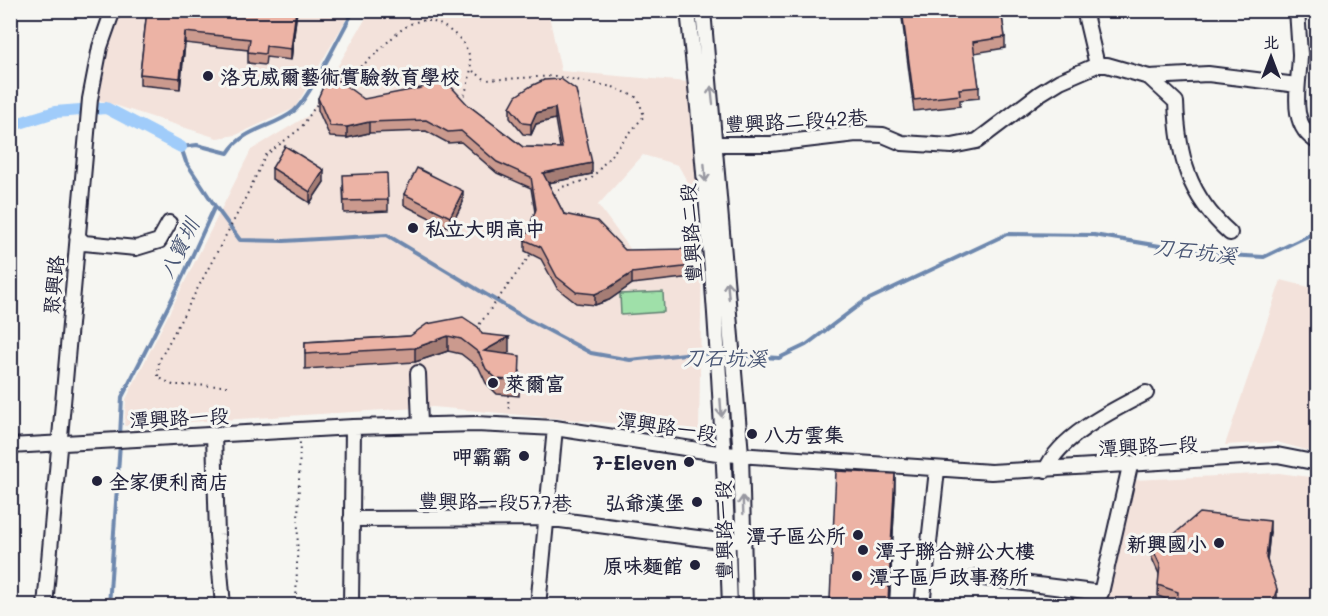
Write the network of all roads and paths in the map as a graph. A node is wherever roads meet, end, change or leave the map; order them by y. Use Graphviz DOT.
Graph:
graph roads {
  1 [pos="113,10"];
  2 [pos="688,10"];
  3 [pos="703,10"];
  4 [pos="1084,10"];
  5 [pos="1297,10"];
  6 [pos="1098,65"];
  7 [pos="473,71"];
  8 [pos="1149,78"];
  9 [pos="327,84"];
  10 [pos="1296,85"];
  11 [pos="323,93"];
  12 [pos="461,102"];
  13 [pos="1317,142"];
  14 [pos="710,144"];
  15 [pos="550,200"];
  16 [pos="169,222"];
  17 [pos="1230,233"];
  18 [pos="77,236"];
  19 [pos="534,249"];
  20 [pos="471,337"];
  21 [pos="418,373"];
  22 [pos="227,386"];
  23 [pos="1146,393"];
  24 [pos="508,395"];
  25 [pos="420,424"];
  26 [pos="509,426"];
  27 [pos="353,427"];
  28 [pos="555,428"];
  29 [pos="299,430"];
  30 [pos="214,434"];
  31 [pos="60,443"];
  32 [pos="10,446"];
  33 [pos="724,454"];
  34 [pos="741,454"];
  35 [pos="1317,463"];
  36 [pos="1130,466"];
  37 [pos="937,470"];
  38 [pos="1047,470"];
  39 [pos="545,518"];
  40 [pos="351,519"];
  41 [pos="744,538"];
  42 [pos="728,542"];
  43 [pos="976,577"];
  44 [pos="45,606"];
  45 [pos="223,606"];
  46 [pos="296,606"];
  47 [pos="351,606"];
  48 [pos="538,606"];
  49 [pos="730,606"];
  50 [pos="745,606"];
  51 [pos="922,606"];
  1 -- 18 [label="street, 聚興路"];
  2 -- 14 [label="street, 豐興路二段"];
  14 -- 3 [label="street, 豐興路二段, one-way"];
  4 -- 6 [label="street"];
  5 -- 10 [label="street"];
  6 -- 8 [label="street"];
  6 -- 14 [label="street, 豐興路二段42巷"];
  7 -- 9 [label="path"];
  7 -- 12 [label="path"];
  7 -- 15 [label="path"];
  8 -- 10 [label="street"];
  8 -- 17 [label="street"];
  10 -- 13 [label="street"];
  11 -- 22 [label="path"];
  14 -- 33 [label="street, 豐興路二段, one-way"];
  34 -- 14 [label="street, 豐興路二段, one-way"];
  16 -- 18 [label="street"];
  18 -- 31 [label="street, 聚興路"];
  19 -- 20 [label="path"];
  21 -- 25 [label="street"];
  23 -- 38 [label="street"];
  24 -- 26 [label="path"];
  25 -- 26 [label="street, 潭興路一段"];
  25 -- 27 [label="street, 潭興路一段"];
  26 -- 28 [label="street, 潭興路一段"];
  27 -- 29 [label="street, 潭興路一段"];
  27 -- 40 [label="street"];
  28 -- 33 [label="street, 潭興路一段"];
  28 -- 39 [label="street"];
  29 -- 30 [label="street, 潭興路一段"];
  29 -- 46 [label="path"];
  30 -- 31 [label="street, 潭興路一段"];
  30 -- 45 [label="street"];
  31 -- 32 [label="street, 潭興路一段"];
  31 -- 44 [label="street, 聚興路"];
  33 -- 34 [label="street, 潭興路一段"];
  33 -- 42 [label="street, 豐興路一段"];
  34 -- 37 [label="street, 潭興路一段"];
  41 -- 34 [label="street, 豐興路一段, one-way"];
  35 -- 36 [label="street, 潭興路一段"];
  36 -- 38 [label="street, 潭興路一段"];
  36 -- 43 [label="street"];
  37 -- 38 [label="street, 潭興路一段"];
  37 -- 51 [label="street"];
  39 -- 40 [label="street, 豐興路一段577巷"];
  39 -- 42 [label="street, 豐興路一段577巷"];
  39 -- 48 [label="street"];
  40 -- 47 [label="street"];
  41 -- 42 [label="street, 豐興路一段577巷"];
  41 -- 50 [label="street, 豐興路一段"];
  42 -- 49 [label="street, 豐興路一段"];
}
